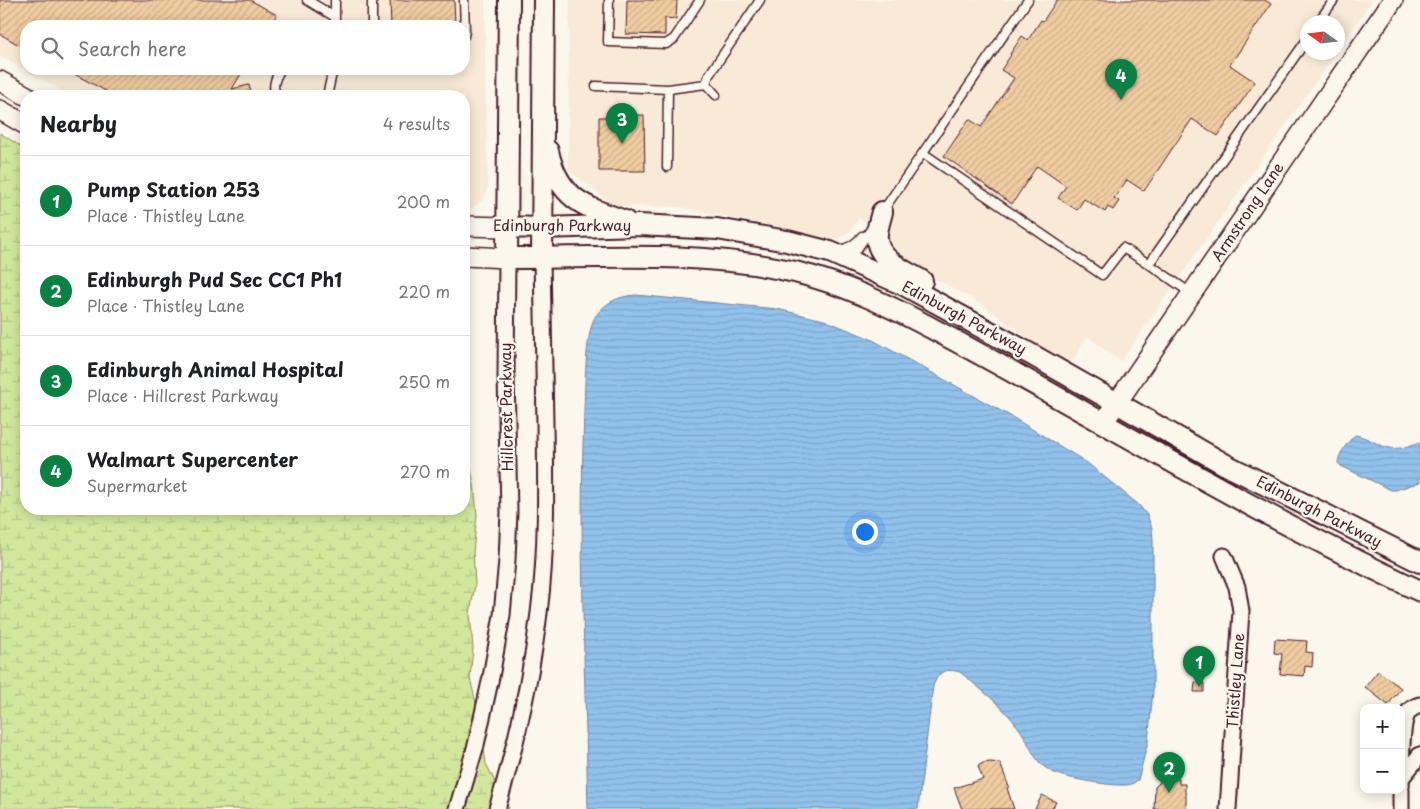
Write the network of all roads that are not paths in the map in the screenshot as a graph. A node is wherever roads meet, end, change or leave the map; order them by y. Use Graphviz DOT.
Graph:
graph roads {
  1 [pos="306,0"];
  2 [pos="335,0"];
  3 [pos="372,0"];
  4 [pos="464,0"];
  5 [pos="510,0"];
  6 [pos="544,0"];
  7 [pos="609,0"];
  8 [pos="700,0"];
  9 [pos="760,0"];
  10 [pos="1028,0"];
  11 [pos="1334,0"];
  12 [pos="1393,0"];
  13 [pos="1323,15"];
  14 [pos="335,16"];
  15 [pos="335,20"];
  16 [pos="372,20"];
  17 [pos="465,20"];
  18 [pos="1300,49"];
  19 [pos="277,75"];
  20 [pos="332,75"];
  21 [pos="0,81"];
  22 [pos="706,84"];
  23 [pos="596,86"];
  24 [pos="668,89"];
  25 [pos="275,90"];
  26 [pos="328,90"];
  27 [pos="20,93"];
  28 [pos="716,95"];
  29 [pos="0,110"];
  30 [pos="543,110"];
  31 [pos="20,122"];
  32 [pos="922,153"];
  33 [pos="667,167"];
  34 [pos="882,212"];
  35 [pos="639,225"];
  36 [pos="470,226"];
  37 [pos="507,227"];
  38 [pos="542,228"];
  39 [pos="838,255"];
  40 [pos="470,256"];
  41 [pos="507,258"];
  42 [pos="542,258"];
  43 [pos="1149,264"];
  44 [pos="795,272"];
  45 [pos="1192,294"];
  46 [pos="1010,343"];
  47 [pos="1116,403"];
  48 [pos="1103,423"];
  49 [pos="1224,556"];
  50 [pos="1420,562"];
  51 [pos="1420,592"];
  52 [pos="1420,705"];
  53 [pos="1403,749"];
  54 [pos="1420,755"];
  55 [pos="1405,774"];
  56 [pos="1401,794"];
  57 [pos="457,809"];
  58 [pos="497,809"];
  59 [pos="1228,809"];
  60 [pos="1400,809"];
  1 -- 14 [label="lane"];
  2 -- 14 [label="lane"];
  3 -- 16 [label="lane"];
  4 -- 17 [label="lane"];
  5 -- 37 [label="main road, Hillcrest Parkway"];
  6 -- 30 [label="main road"];
  7 -- 8 [label="lane"];
  9 -- 22 [label="lane"];
  10 -- 32 [label="lane"];
  11 -- 13 [label="lane"];
  12 -- 45 [label="street, Armstrong Lane"];
  14 -- 15 [label="lane"];
  18 -- 43 [label="lane"];
  19 -- 25 [label="lane"];
  20 -- 26 [label="lane"];
  21 -- 27 [label="street"];
  22 -- 24 [label="lane"];
  22 -- 28 [label="lane"];
  23 -- 24 [label="lane"];
  24 -- 33 [label="lane"];
  29 -- 31 [label="street"];
  30 -- 35 [label="main road"];
  30 -- 38 [label="main road"];
  32 -- 34 [label="lane"];
  32 -- 43 [label="lane"];
  34 -- 39 [label="lane"];
  34 -- 39 [label="lane"];
  34 -- 46 [label="main road"];
  35 -- 38 [label="main road, Edinburgh Parkway"];
  35 -- 39 [label="main road, Edinburgh Parkway"];
  36 -- 37 [label="street, Edinburgh Parkway"];
  37 -- 38 [label="main road, Edinburgh Parkway"];
  37 -- 41 [label="main road, Hillcrest Parkway"];
  38 -- 42 [label="main road"];
  39 -- 44 [label="main road"];
  39 -- 46 [label="main road, Edinburgh Parkway"];
  40 -- 41 [label="street, Edinburgh Parkway"];
  41 -- 42 [label="main road, Edinburgh Parkway"];
  41 -- 57 [label="street, Hillcrest Parkway"];
  42 -- 44 [label="main road, Edinburgh Parkway"];
  42 -- 58 [label="street"];
  43 -- 45 [label="lane"];
  44 -- 48 [label="main road, Edinburgh Parkway"];
  45 -- 47 [label="street, Armstrong Lane"];
  46 -- 47 [label="main road, Edinburgh Parkway"];
  47 -- 48 [label="street, Armstrong Lane"];
  47 -- 50 [label="main road, Edinburgh Parkway"];
  48 -- 51 [label="main road, Edinburgh Parkway"];
  49 -- 59 [label="street, Thistley Lane"];
  52 -- 53 [label="street"];
  54 -- 55 [label="street"];
  56 -- 60 [label="street"];
}
